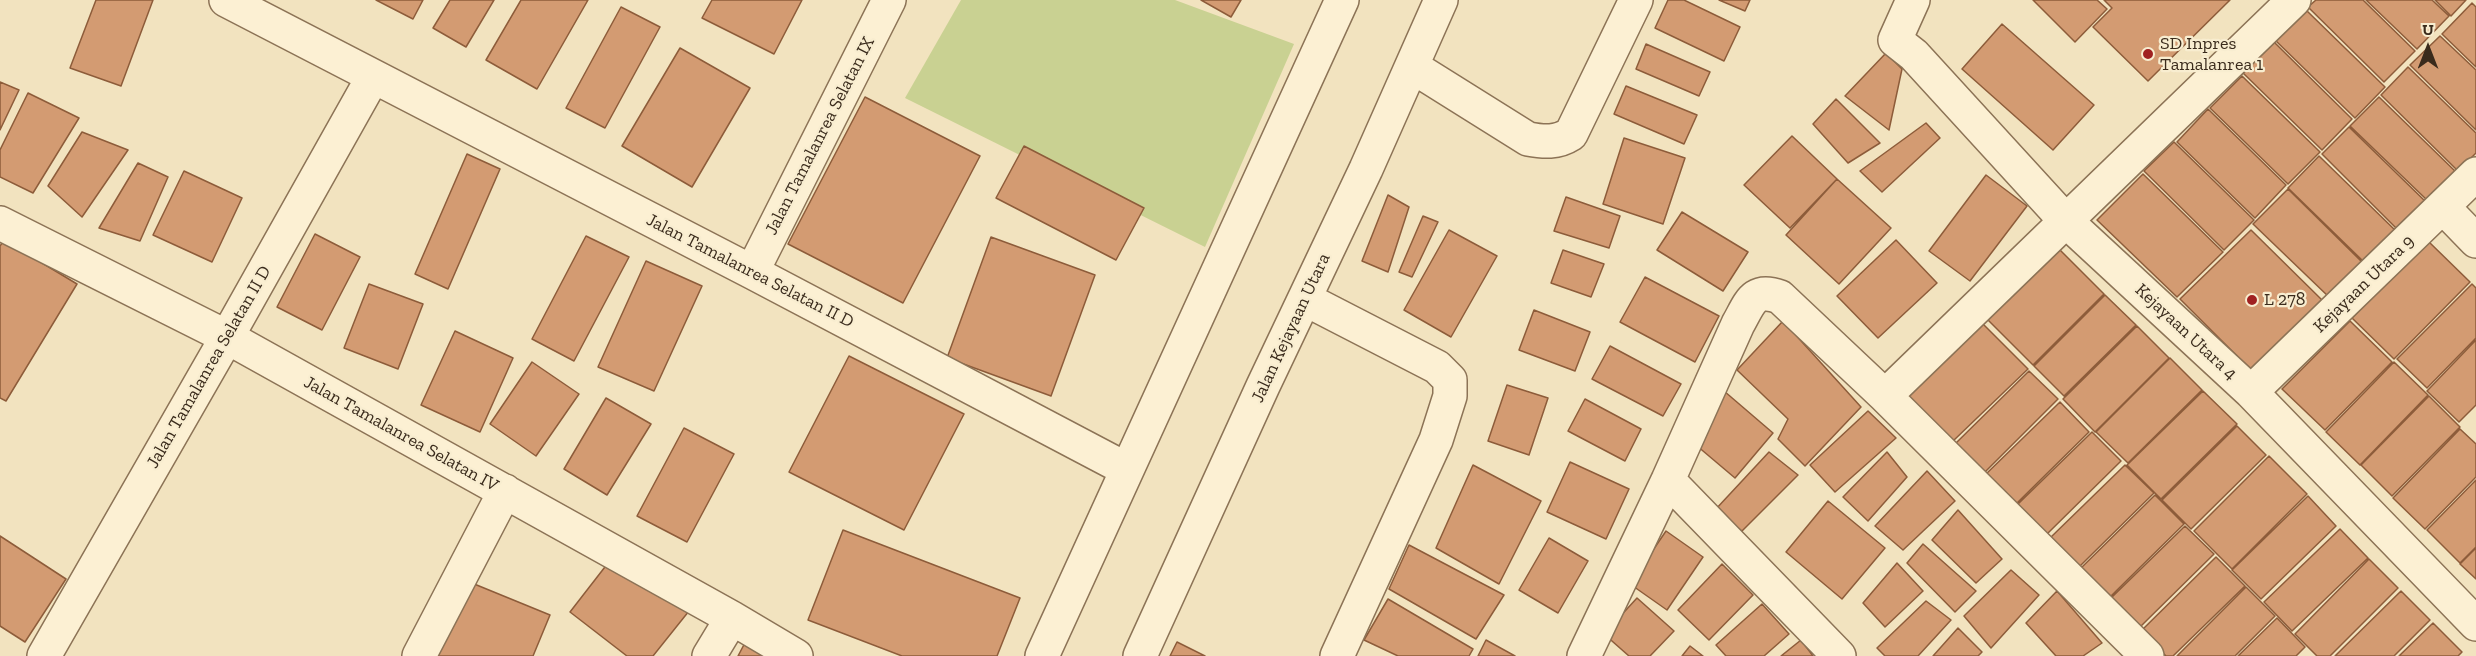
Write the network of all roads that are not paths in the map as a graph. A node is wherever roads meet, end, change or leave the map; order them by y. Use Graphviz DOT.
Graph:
graph roads {
  1 [pos="226,0"];
  2 [pos="1342,0"];
  3 [pos="1442,0"];
  4 [pos="1636,0"];
  5 [pos="1913,0"];
  6 [pos="2294,0"];
  7 [pos="882,2"];
  8 [pos="1413,67"];
  9 [pos="373,76"];
  10 [pos="2476,174"];
  11 [pos="2444,207"];
  12 [pos="2065,220"];
  13 [pos="0,223"];
  14 [pos="2476,241"];
  15 [pos="752,272"];
  16 [pos="1305,299"];
  17 [pos="227,337"];
  18 [pos="2251,392"];
  19 [pos="1885,396"];
  20 [pos="1126,469"];
  21 [pos="1668,480"];
  22 [pos="505,491"];
  23 [pos="732,618"];
  24 [pos="2476,624"];
  25 [pos="2134,652"];
  26 [pos="44,656"];
  27 [pos="419,656"];
  28 [pos="709,656"];
  29 [pos="796,656"];
  30 [pos="1042,656"];
  31 [pos="1140,656"];
  32 [pos="1337,656"];
  33 [pos="1584,656"];
  34 [pos="1839,656"];
  1 -- 9 [label="street, Jalan Tamalanrea Selatan II D"];
  2 -- 20 [label="street"];
  3 -- 8 [label="street, Jalan Kejayaan Utara"];
  4 -- 8 [label="street"];
  5 -- 12 [label="street, Kejayaan Utara 4"];
  6 -- 12 [label="street"];
  7 -- 15 [label="street, Jalan Tamalanrea Selatan IX"];
  8 -- 16 [label="street, Jalan Kejayaan Utara"];
  9 -- 15 [label="street, Jalan Tamalanrea Selatan II D"];
  9 -- 17 [label="street, Jalan Tamalanrea Selatan II D"];
  10 -- 11 [label="street, Kejayaan Utara 9"];
  11 -- 14 [label="street"];
  11 -- 18 [label="street, Kejayaan Utara 9"];
  12 -- 18 [label="street, Kejayaan Utara 4"];
  12 -- 19 [label="street"];
  13 -- 17 [label="street, Jalan Tamalanrea Selatan IV"];
  15 -- 20 [label="street, Jalan Tamalanrea Selatan II D"];
  16 -- 31 [label="street, Jalan Kejayaan Utara"];
  16 -- 32 [label="street"];
  17 -- 22 [label="street, Jalan Tamalanrea Selatan IV"];
  17 -- 26 [label="street, Jalan Tamalanrea Selatan II D"];
  18 -- 24 [label="street, Kejayaan Utara 4"];
  19 -- 21 [label="street"];
  19 -- 25 [label="street"];
  20 -- 30 [label="street"];
  21 -- 33 [label="street"];
  21 -- 34 [label="street"];
  22 -- 23 [label="street, Jalan Tamalanrea Selatan IV"];
  22 -- 27 [label="street"];
  23 -- 28 [label="street"];
  23 -- 29 [label="street, Jalan Tamalanrea Selatan IV"];
}
